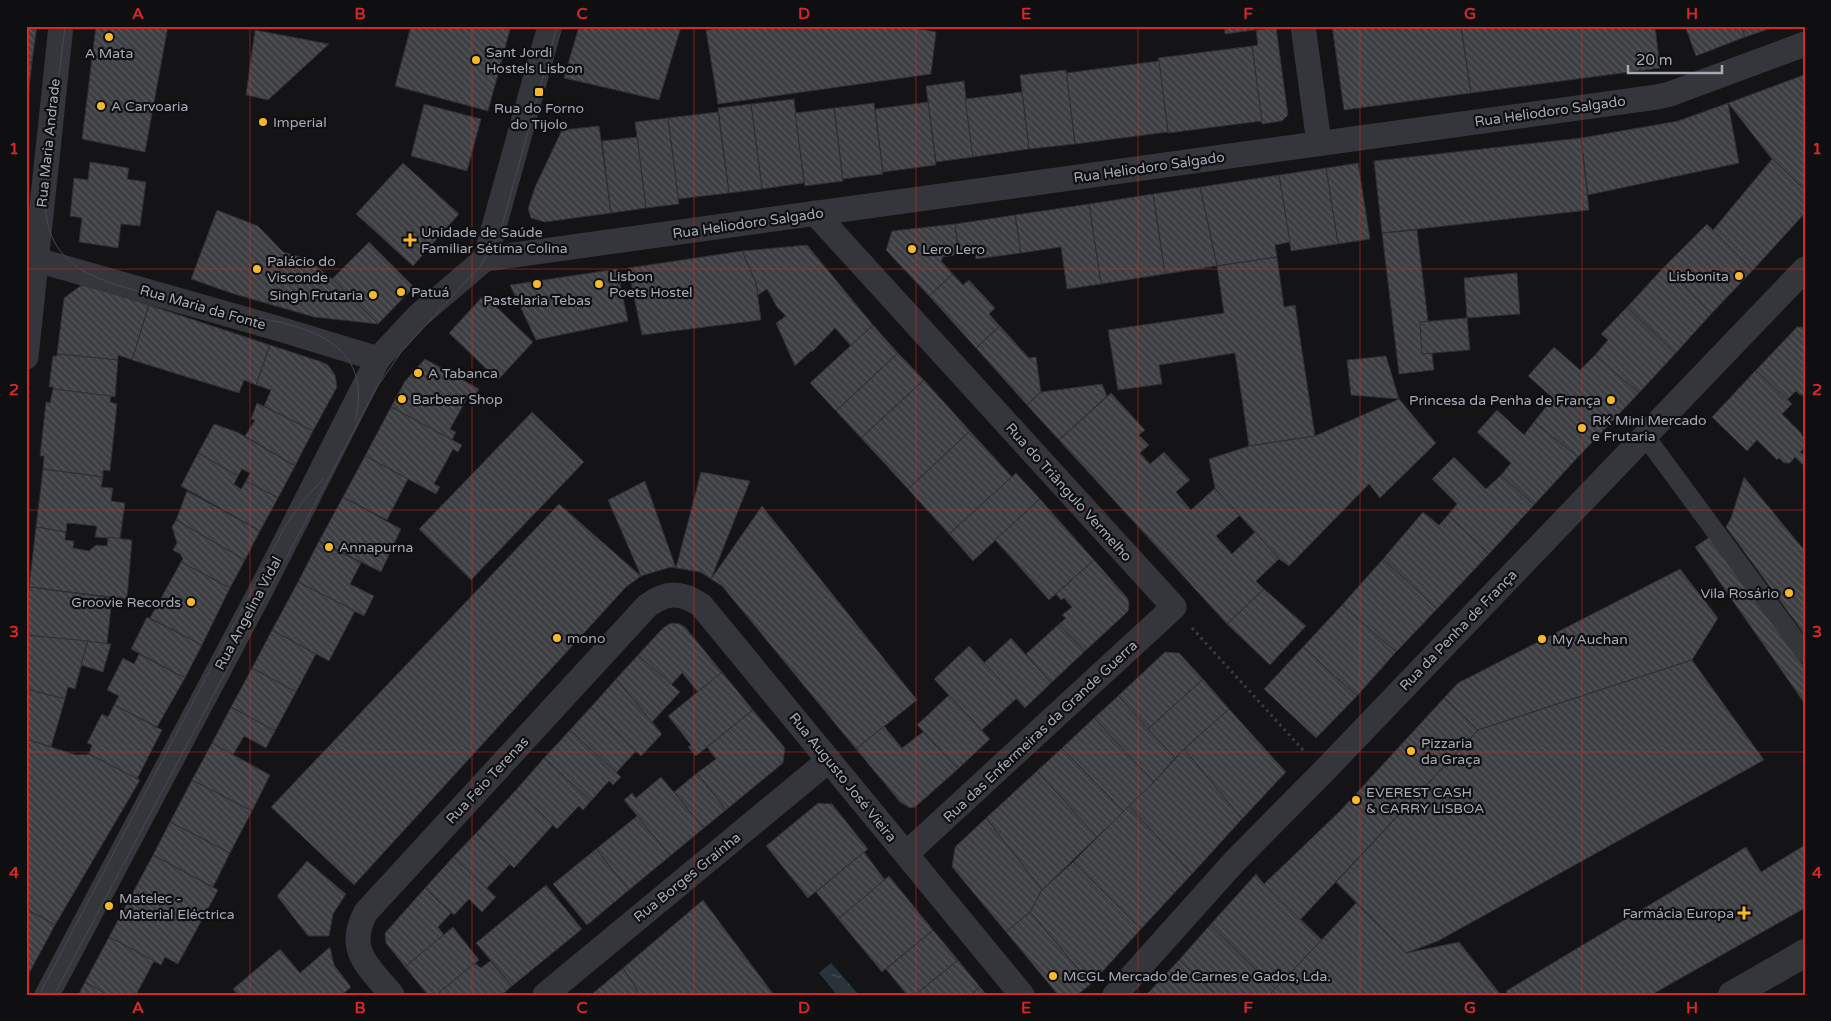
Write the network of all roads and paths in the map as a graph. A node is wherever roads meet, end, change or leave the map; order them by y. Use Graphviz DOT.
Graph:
graph roads {
  1 [pos="60,26"];
  2 [pos="550,26"];
  3 [pos="1303,26"];
  4 [pos="1805,44"];
  5 [pos="1319,144"];
  6 [pos="815,213"];
  7 [pos="485,259"];
  8 [pos="32,260"];
  9 [pos="1804,270"];
  10 [pos="26,357"];
  11 [pos="378,359"];
  12 [pos="1645,436"];
  13 [pos="647,606"];
  14 [pos="1174,607"];
  15 [pos="1805,653"];
  16 [pos="829,760"];
  17 [pos="1323,772"];
  18 [pos="906,854"];
  19 [pos="1803,957"];
  20 [pos="46,995"];
  21 [pos="392,995"];
  22 [pos="545,995"];
  23 [pos="1022,995"];
  24 [pos="1115,995"];
  25 [pos="1732,995"];
  1 -- 8 [label="street, Rua Maria Andrade"];
  2 -- 7 [label="street"];
  3 -- 5 [label="street"];
  4 -- 5 [label="street, Rua Heliodoro Salgado"];
  5 -- 6 [label="street, Rua Heliodoro Salgado"];
  6 -- 7 [label="street, Rua Heliodoro Salgado"];
  6 -- 14 [label="street, Rua do Triângulo Vermelho"];
  7 -- 11 [label="street, Rua Angelina Vidal"];
  8 -- 10 [label="street, Rua Maria Andrade"];
  8 -- 11 [label="street, Rua Maria da Fonte"];
  9 -- 12 [label="street, Rua da Penha de França"];
  11 -- 20 [label="street, Rua Angelina Vidal"];
  12 -- 15 [label="street"];
  12 -- 17 [label="street, Rua da Penha de França"];
  13 -- 16 [label="street, Rua Augusto José Vieira"];
  13 -- 21 [label="street, Rua Feio Terenas"];
  14 -- 17 [label="path"];
  14 -- 18 [label="street, Rua das Enfermeiras da Grande Guerra"];
  16 -- 18 [label="street, Rua Augusto José Vieira"];
  16 -- 22 [label="street, Rua Borges Graínha"];
  17 -- 24 [label="street, Rua da Penha de França"];
  18 -- 23 [label="street, Rua Augusto José Vieira"];
  19 -- 25 [label="street"];
}
